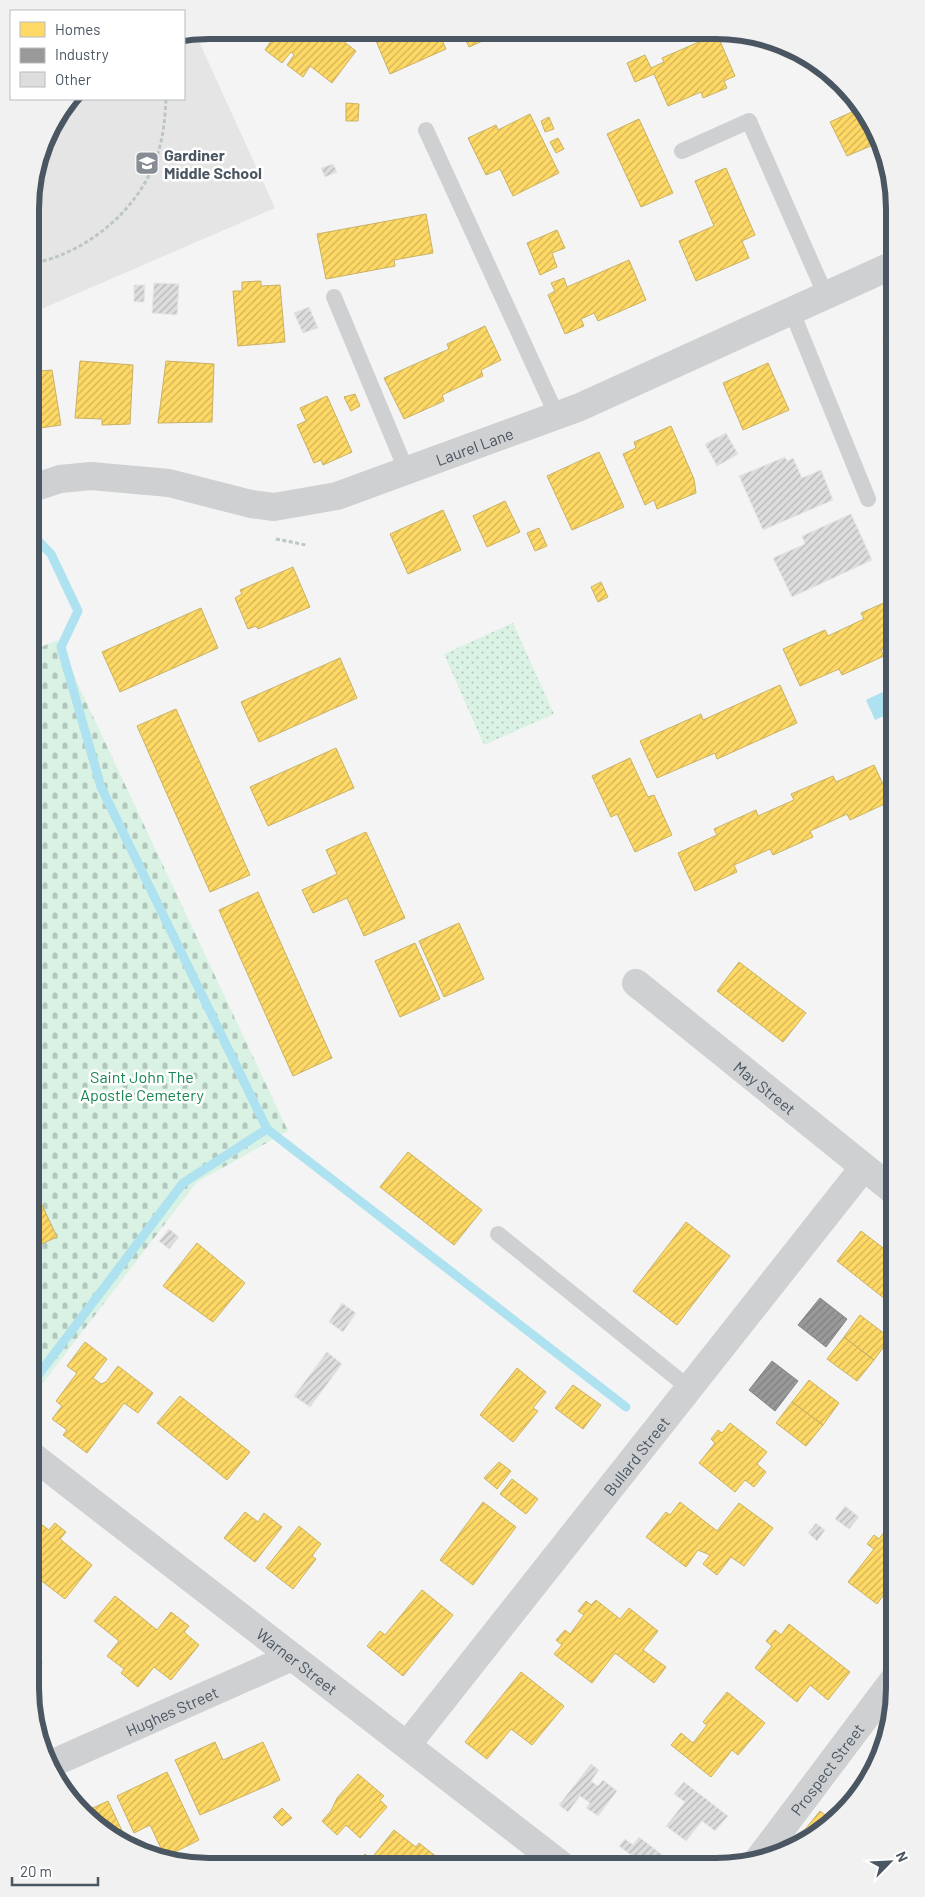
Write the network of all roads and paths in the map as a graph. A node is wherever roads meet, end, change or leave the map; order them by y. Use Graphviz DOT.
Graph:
graph roads {
  1 [pos="166,100"];
  2 [pos="426,130"];
  3 [pos="682,151"];
  4 [pos="39,262"];
  5 [pos="886,268"];
  6 [pos="826,296"];
  7 [pos="334,297"];
  8 [pos="792,312"];
  9 [pos="557,416"];
  10 [pos="407,472"];
  11 [pos="39,486"];
  12 [pos="868,499"];
  13 [pos="276,540"];
  14 [pos="306,545"];
  15 [pos="636,983"];
  16 [pos="864,1167"];
  17 [pos="886,1185"];
  18 [pos="498,1234"];
  19 [pos="689,1388"];
  20 [pos="39,1461"];
  21 [pos="292,1656"];
  22 [pos="886,1690"];
  23 [pos="407,1745"];
  24 [pos="55,1762"];
  25 [pos="765,1851"];
  26 [pos="554,1858"];
  1 -- 4 [label="path"];
  2 -- 9 [label="lane"];
  3 -- 6 [label="lane"];
  5 -- 6 [label="street, Laurel Lane"];
  6 -- 8 [label="street, Laurel Lane"];
  7 -- 10 [label="lane"];
  8 -- 9 [label="street, Laurel Lane"];
  8 -- 12 [label="lane"];
  9 -- 10 [label="street, Laurel Lane"];
  10 -- 11 [label="street, Laurel Lane"];
  13 -- 14 [label="path"];
  15 -- 16 [label="street, May Street"];
  16 -- 17 [label="street, May Street"];
  16 -- 19 [label="street, Bullard Street"];
  18 -- 19 [label="lane"];
  19 -- 23 [label="street, Bullard Street"];
  20 -- 21 [label="street, Warner Street"];
  21 -- 23 [label="street, Warner Street"];
  21 -- 24 [label="street, Hughes Street"];
  22 -- 25 [label="street, Prospect Street"];
  23 -- 26 [label="street, Warner Street"];
}
